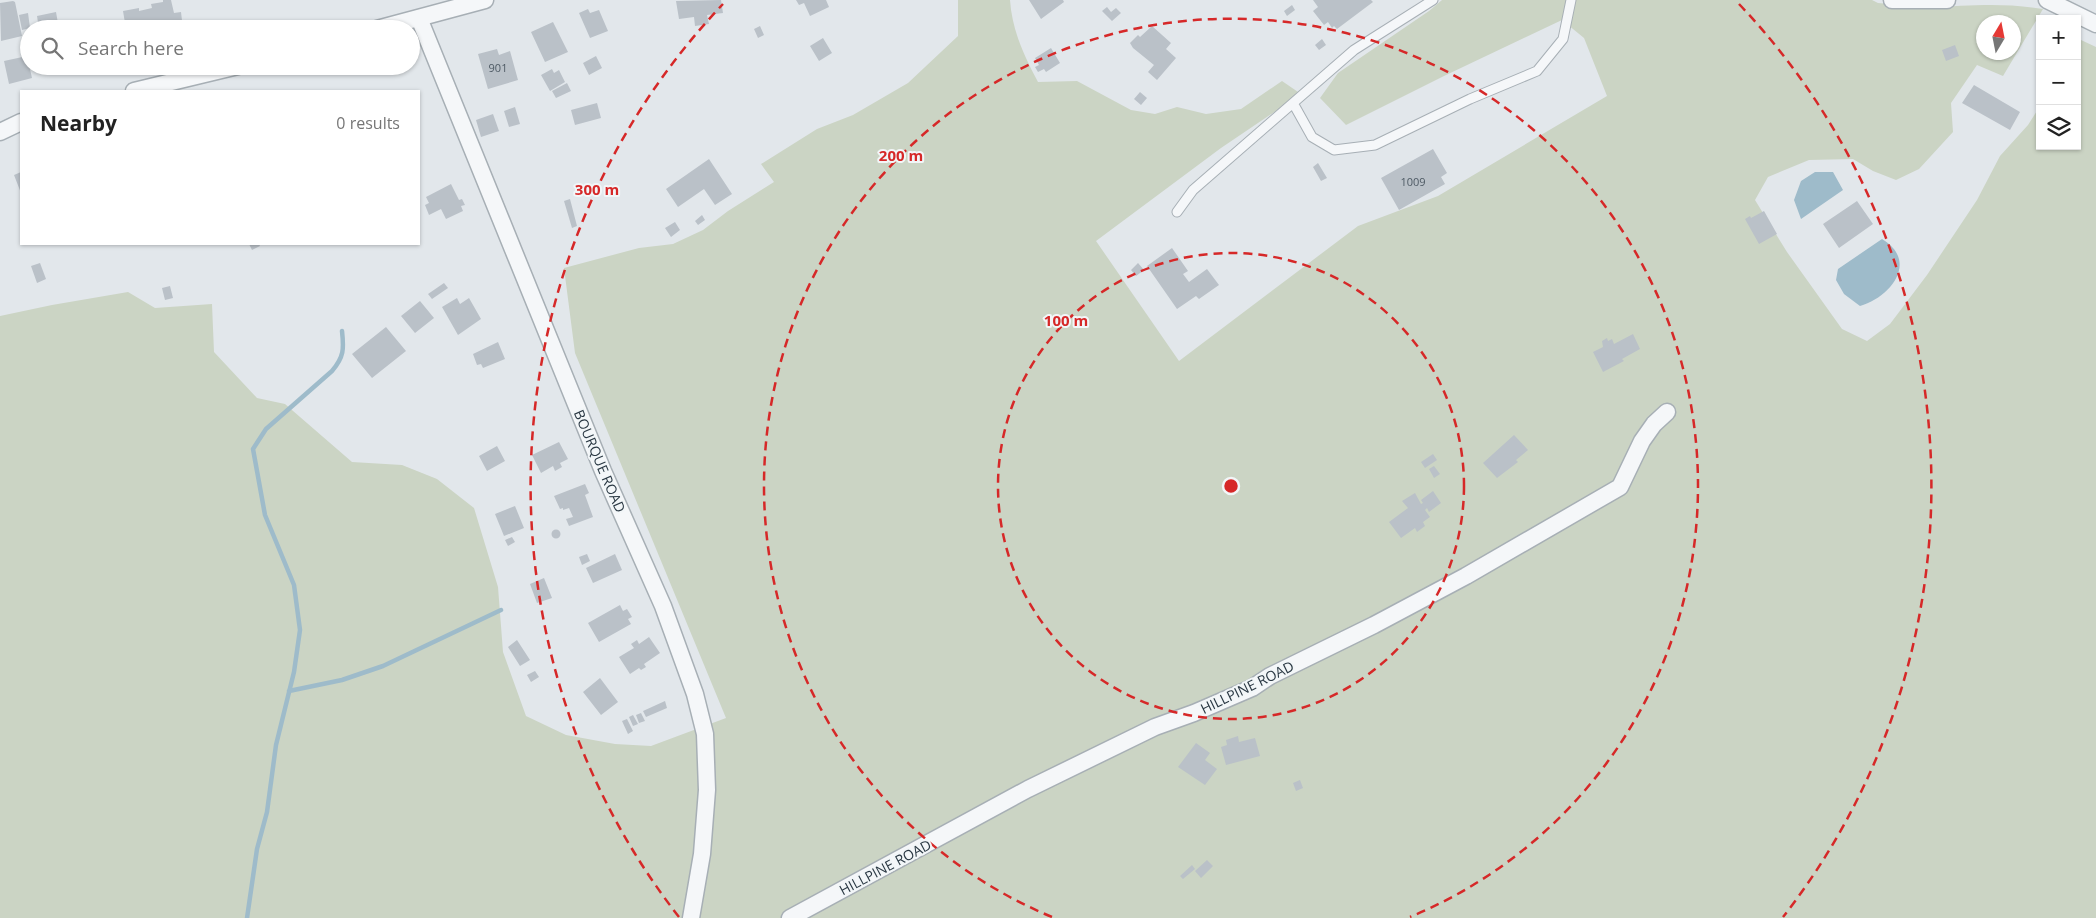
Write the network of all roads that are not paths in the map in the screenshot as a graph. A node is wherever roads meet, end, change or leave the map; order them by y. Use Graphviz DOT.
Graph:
graph roads {
  1 [pos="485,0"];
  2 [pos="1433,0"];
  3 [pos="1571,0"];
  4 [pos="1892,0"];
  5 [pos="1947,0"];
  6 [pos="2047,0"];
  7 [pos="419,18"];
  8 [pos="411,20"];
  9 [pos="420,20"];
  10 [pos="2096,24"];
  11 [pos="201,75"];
  12 [pos="138,90"];
  13 [pos="1293,103"];
  14 [pos="20,122"];
  15 [pos="0,132"];
  16 [pos="1177,212"];
  17 [pos="1667,412"];
  18 [pos="691,918"];
  19 [pos="790,918"];
  1 -- 7 [label="street"];
  2 -- 13 [label="lane"];
  3 -- 13 [label="lane"];
  4 -- 5 [label="street"];
  6 -- 10 [label="street"];
  7 -- 8 [label="street"];
  9 -- 18 [label="street, BOURQUE ROAD"];
  11 -- 12 [label="street"];
  13 -- 16 [label="lane"];
  14 -- 15 [label="street"];
  17 -- 19 [label="street, HILLPINE ROAD"];
}
